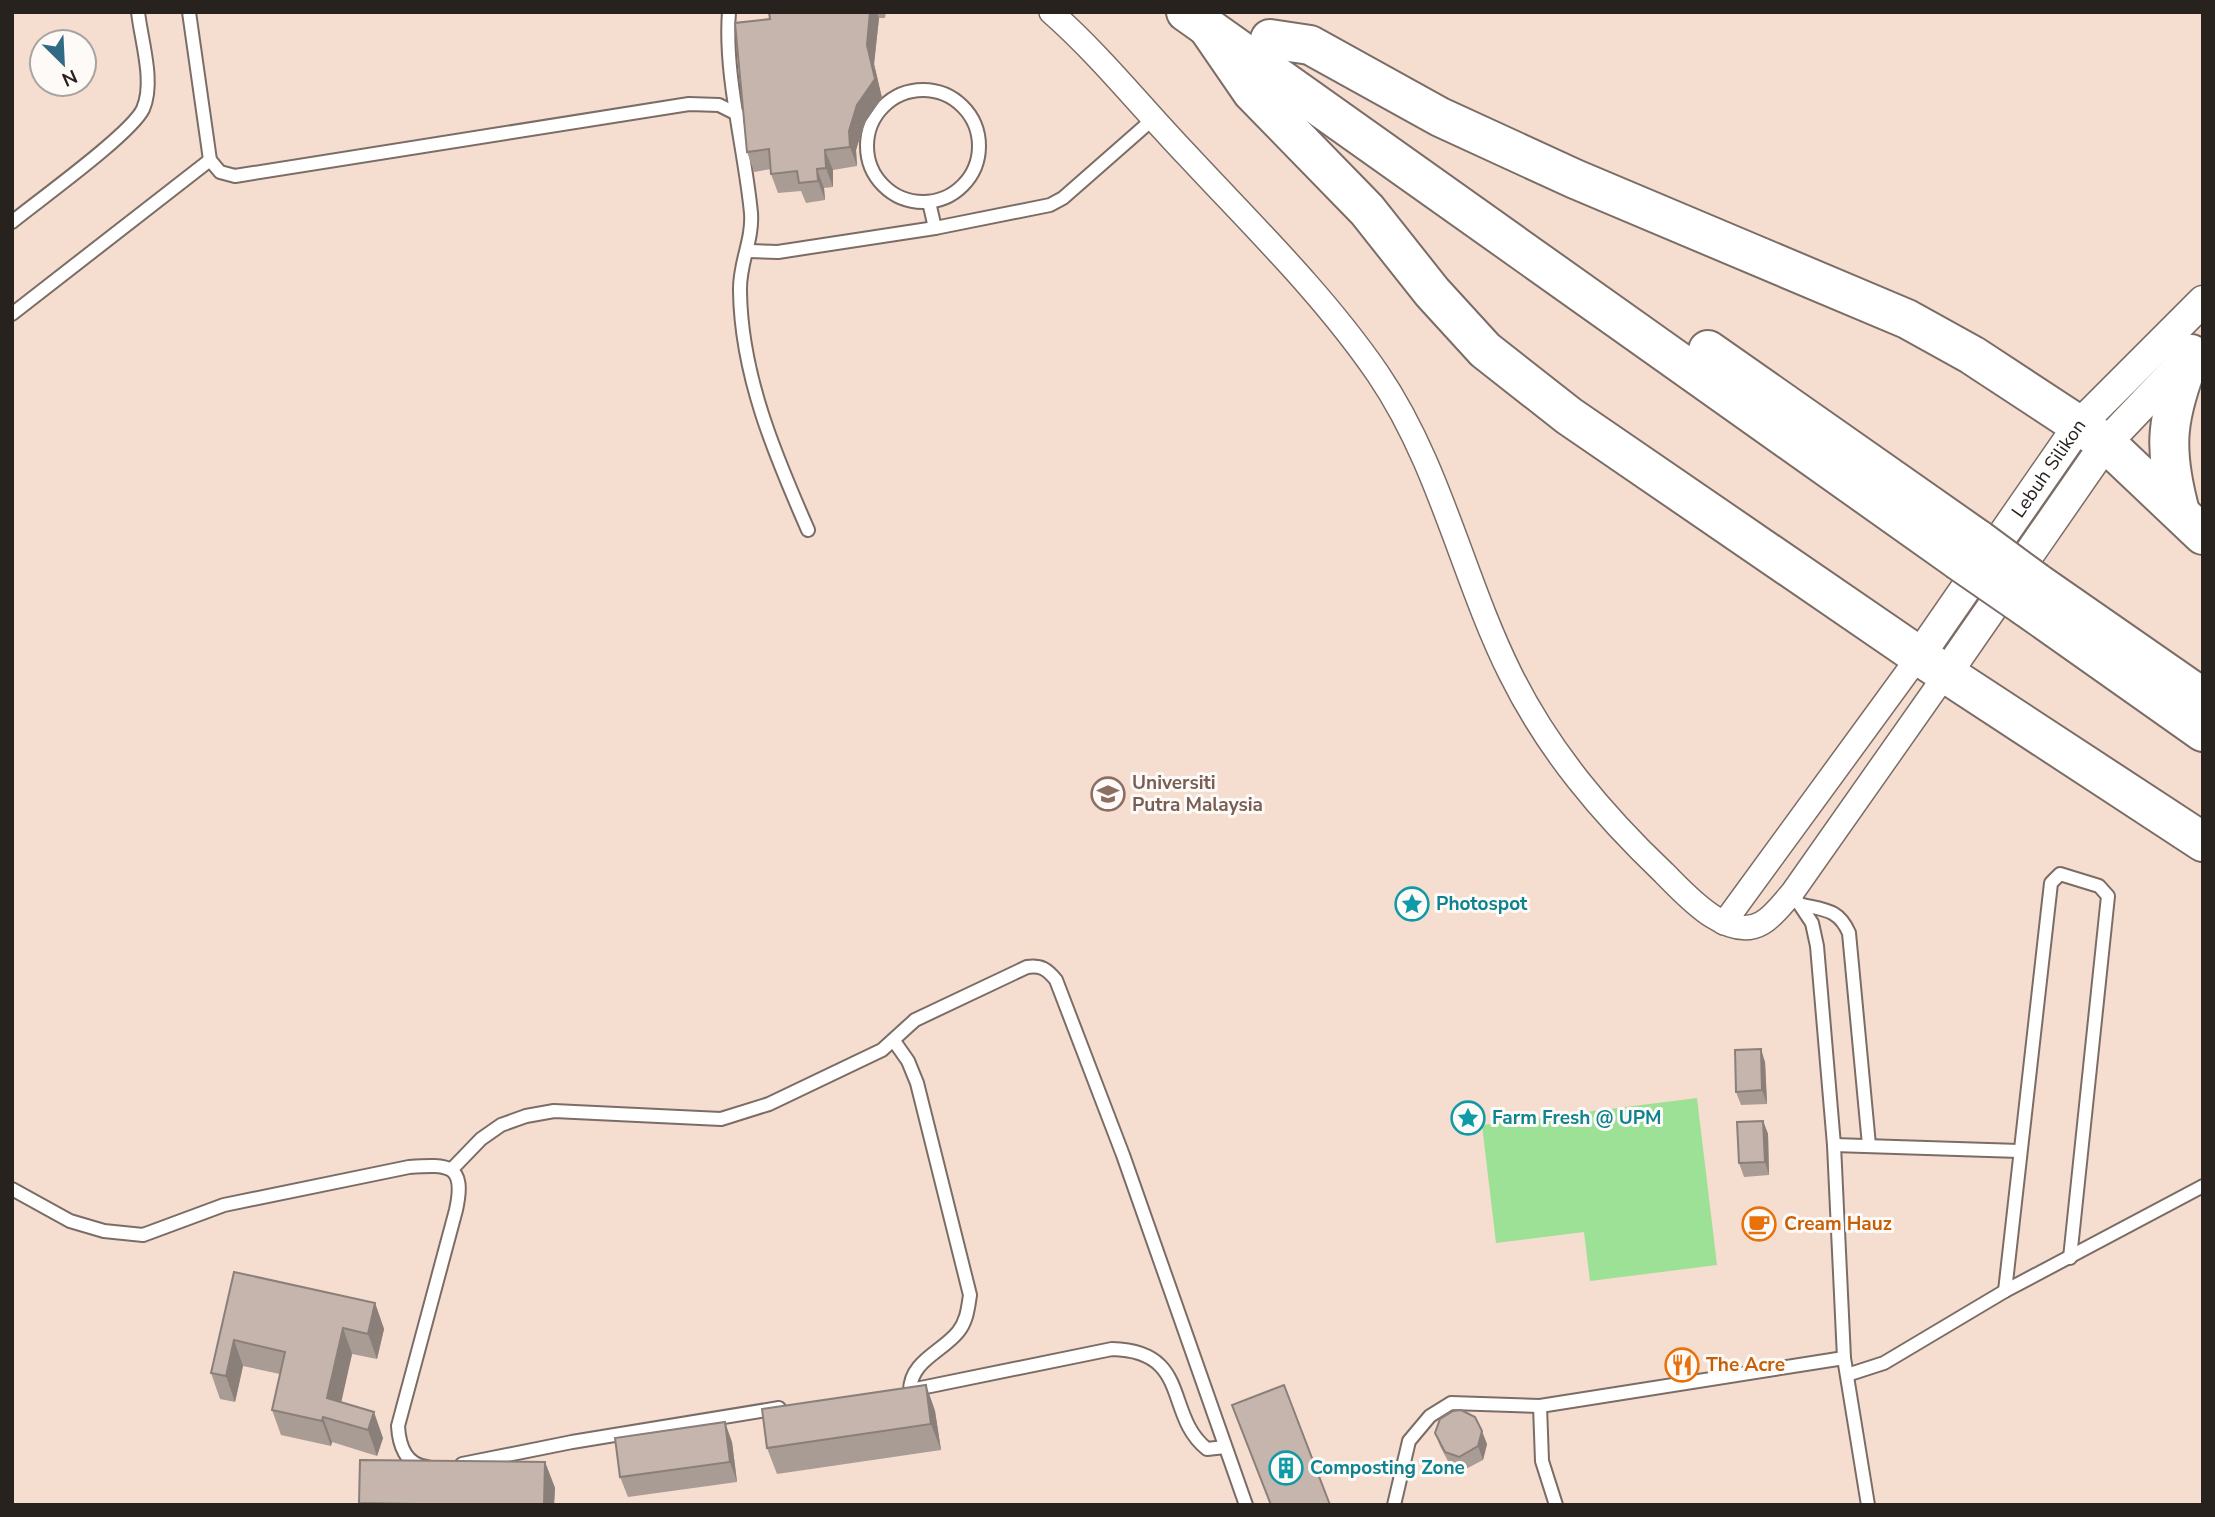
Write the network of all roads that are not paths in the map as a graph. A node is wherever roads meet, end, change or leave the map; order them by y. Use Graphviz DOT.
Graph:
graph roads {
  1 [pos="138,12"];
  2 [pos="189,12"];
  3 [pos="729,12"];
  4 [pos="1051,12"];
  5 [pos="1209,18"];
  6 [pos="1270,39"];
  7 [pos="738,115"];
  8 [pos="1153,119"];
  9 [pos="210,160"];
  10 [pos="929,202"];
  11 [pos="12,222"];
  12 [pos="935,228"];
  13 [pos="749,251"];
  14 [pos="2203,301"];
  15 [pos="12,314"];
  16 [pos="2197,349"];
  17 [pos="2092,434"];
  18 [pos="2192,523"];
  19 [pos="808,530"];
  20 [pos="1968,550"];
  21 [pos="2031,594"];
  22 [pos="1932,665"];
  23 [pos="2203,698"];
  24 [pos="2203,732"];
  25 [pos="2203,842"];
  26 [pos="1798,899"];
  27 [pos="1724,923"];
  28 [pos="894,1041"];
  29 [pos="1834,1145"];
  30 [pos="1869,1145"];
  31 [pos="2019,1151"];
  32 [pos="452,1168"];
  33 [pos="2203,1186"];
  34 [pos="13,1189"];
  35 [pos="2070,1258"];
  36 [pos="2005,1291"];
  37 [pos="1844,1358"];
  38 [pos="1847,1375"];
  39 [pos="792,1406"];
  40 [pos="1540,1406"];
  41 [pos="1226,1447"];
  42 [pos="1246,1505"];
  43 [pos="1394,1505"];
  44 [pos="1556,1505"];
  45 [pos="1868,1505"];
  1 -- 11 [label="lane"];
  2 -- 9 [label="lane"];
  3 -- 7 [label="lane"];
  4 -- 8 [label="street"];
  5 -- 6 [label="highway"];
  5 -- 20 [label="highway"];
  5 -- 22 [label="highway"];
  6 -- 17 [label="highway"];
  6 -- 20 [label="highway"];
  7 -- 9 [label="lane"];
  7 -- 13 [label="lane"];
  8 -- 12 [label="lane"];
  8 -- 27 [label="street"];
  9 -- 15 [label="lane"];
  10 -- 10 [label="lane"];
  10 -- 12 [label="lane"];
  12 -- 13 [label="lane"];
  13 -- 19 [label="lane"];
  14 -- 17 [label="street, Lebuh Silikon"];
  16 -- 17 [label="street, Lebuh Silikon"];
  16 -- 18 [label="highway"];
  17 -- 18 [label="highway"];
  17 -- 22 [label="street, Lebuh Silikon"];
  20 -- 21 [label="highway, bridge"];
  21 -- 23 [label="highway"];
  21 -- 24 [label="highway"];
  22 -- 25 [label="highway"];
  22 -- 26 [label="street"];
  22 -- 27 [label="street"];
  26 -- 27 [label="street"];
  26 -- 29 [label="lane"];
  26 -- 30 [label="lane"];
  28 -- 32 [label="lane"];
  28 -- 41 [label="lane"];
  28 -- 41 [label="lane"];
  29 -- 30 [label="lane"];
  29 -- 37 [label="lane"];
  30 -- 31 [label="lane"];
  31 -- 35 [label="lane"];
  31 -- 36 [label="lane"];
  32 -- 34 [label="lane"];
  32 -- 39 [label="lane"];
  33 -- 35 [label="lane"];
  35 -- 36 [label="lane"];
  36 -- 38 [label="lane"];
  37 -- 38 [label="lane"];
  37 -- 40 [label="lane"];
  38 -- 45 [label="lane"];
  40 -- 43 [label="lane"];
  40 -- 44 [label="lane"];
  41 -- 42 [label="lane"];
}
